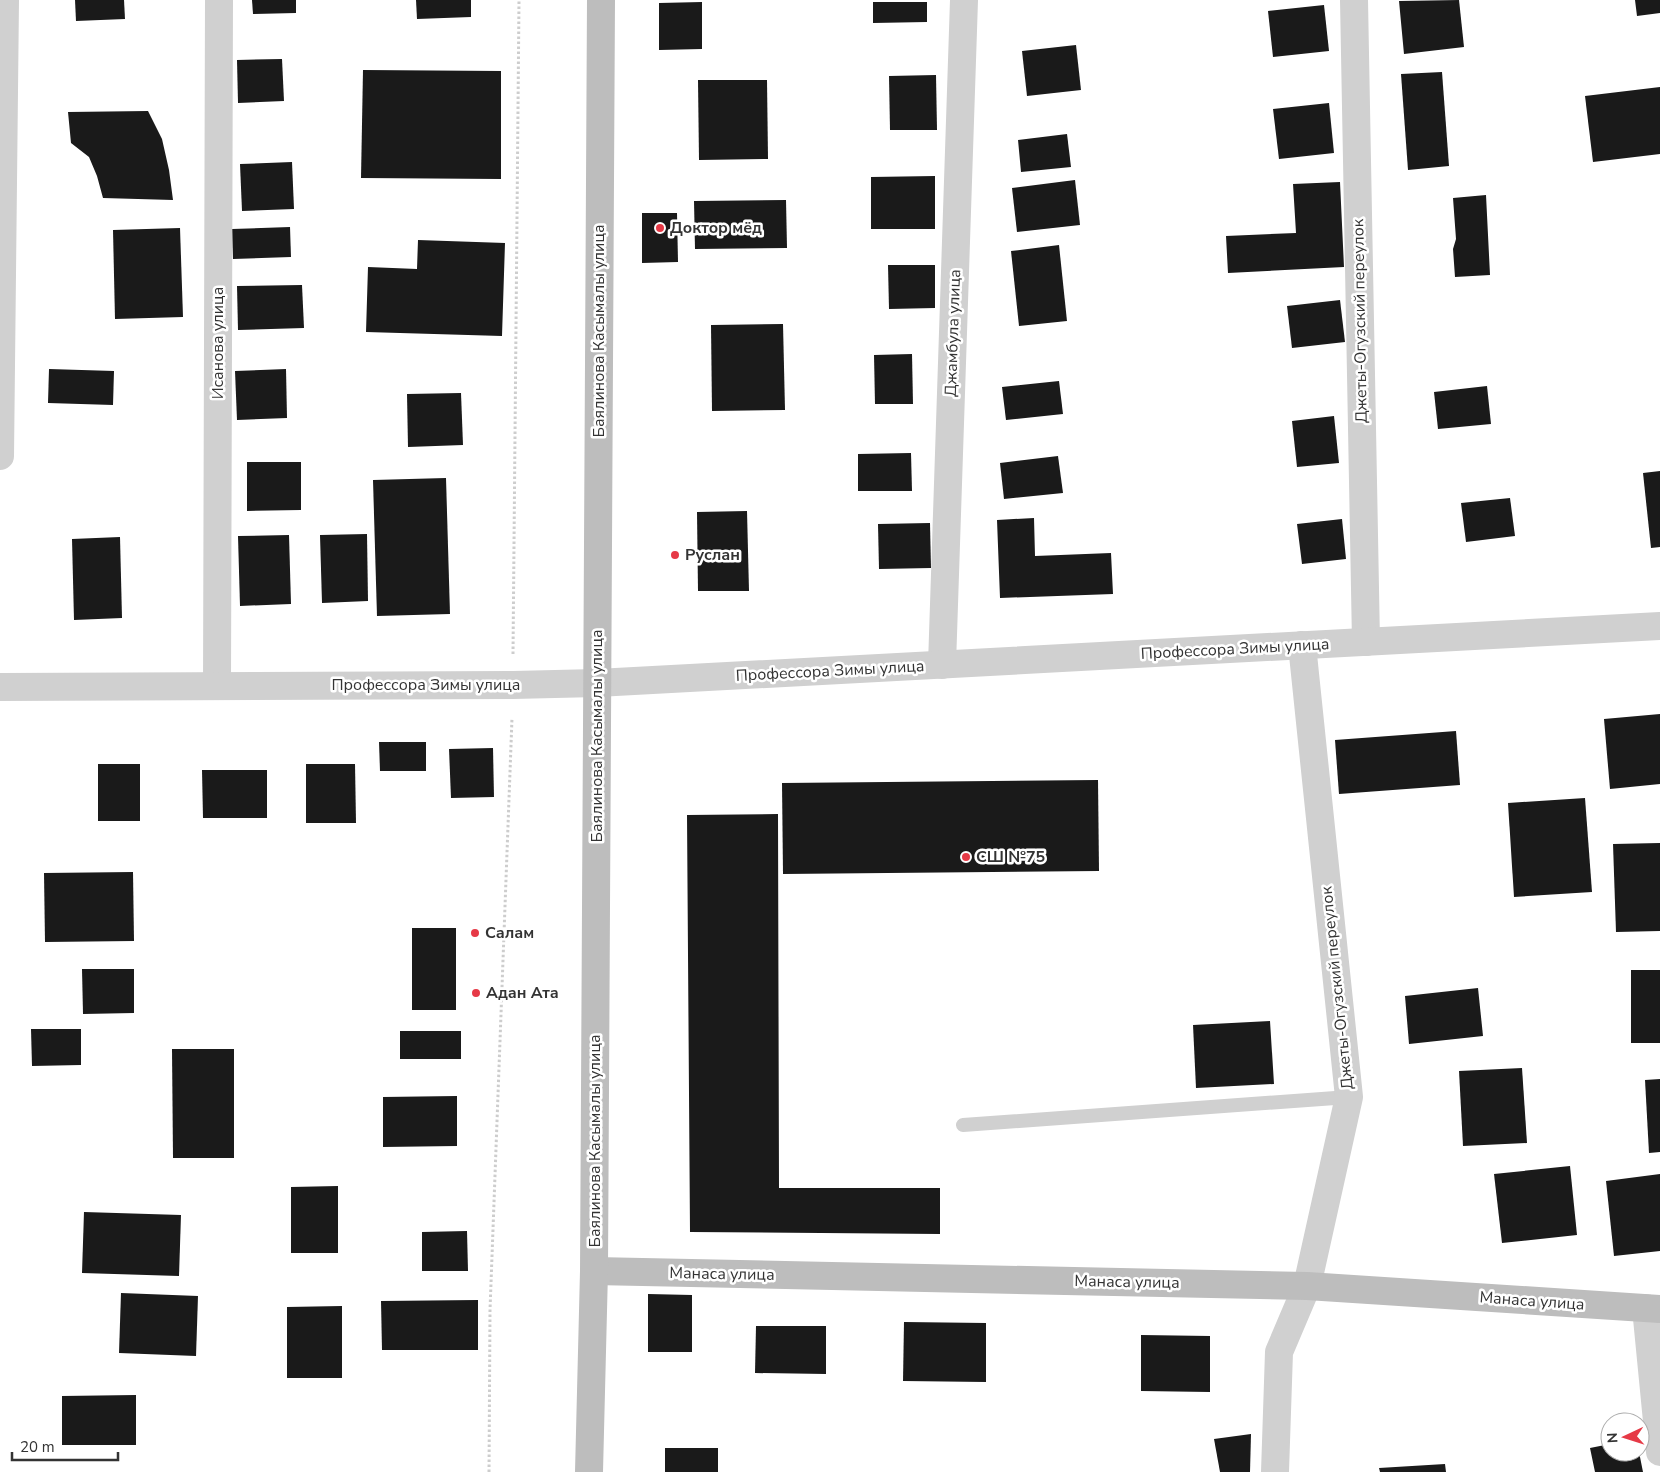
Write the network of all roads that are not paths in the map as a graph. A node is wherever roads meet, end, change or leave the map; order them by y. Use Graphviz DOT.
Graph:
graph roads {
  1 [pos="5,0"];
  2 [pos="219,0"];
  3 [pos="601,0"];
  4 [pos="964,0"];
  5 [pos="1354,0"];
  6 [pos="0,456"];
  7 [pos="1660,626"];
  8 [pos="1366,642"];
  9 [pos="1302,645"];
  10 [pos="942,665"];
  11 [pos="597,684"];
  12 [pos="217,686"];
  13 [pos="0,687"];
  14 [pos="1348,1097"];
  15 [pos="963,1125"];
  16 [pos="594,1271"];
  17 [pos="1307,1286"];
  18 [pos="1653,1309"];
  19 [pos="1660,1452"];
  20 [pos="589,1472"];
  21 [pos="1275,1472"];
  1 -- 6 [label="street"];
  2 -- 12 [label="street, Исанова улица"];
  3 -- 11 [label="main road, Баялинова Касымалы улица"];
  4 -- 10 [label="street, Джамбула улица"];
  5 -- 8 [label="street, Джеты-Огузский переулок"];
  7 -- 8 [label="street, Профессора Зимы улица"];
  8 -- 9 [label="street, Профессора Зимы улица"];
  9 -- 10 [label="street, Профессора Зимы улица"];
  9 -- 14 [label="street, Джеты-Огузский переулок"];
  10 -- 11 [label="street, Профессора Зимы улица"];
  11 -- 12 [label="street, Профессора Зимы улица"];
  11 -- 16 [label="main road, Баялинова Касымалы улица"];
  12 -- 13 [label="street, Профессора Зимы улица"];
  14 -- 15 [label="lane"];
  14 -- 17 [label="street, Джеты-Огузский переулок"];
  16 -- 17 [label="main road, Манаса улица"];
  16 -- 20 [label="main road, Баялинова Касымалы улица"];
  17 -- 18 [label="main road, Манаса улица"];
  17 -- 21 [label="street, Джеты-Огузский переулок"];
  18 -- 19 [label="street"];
}
